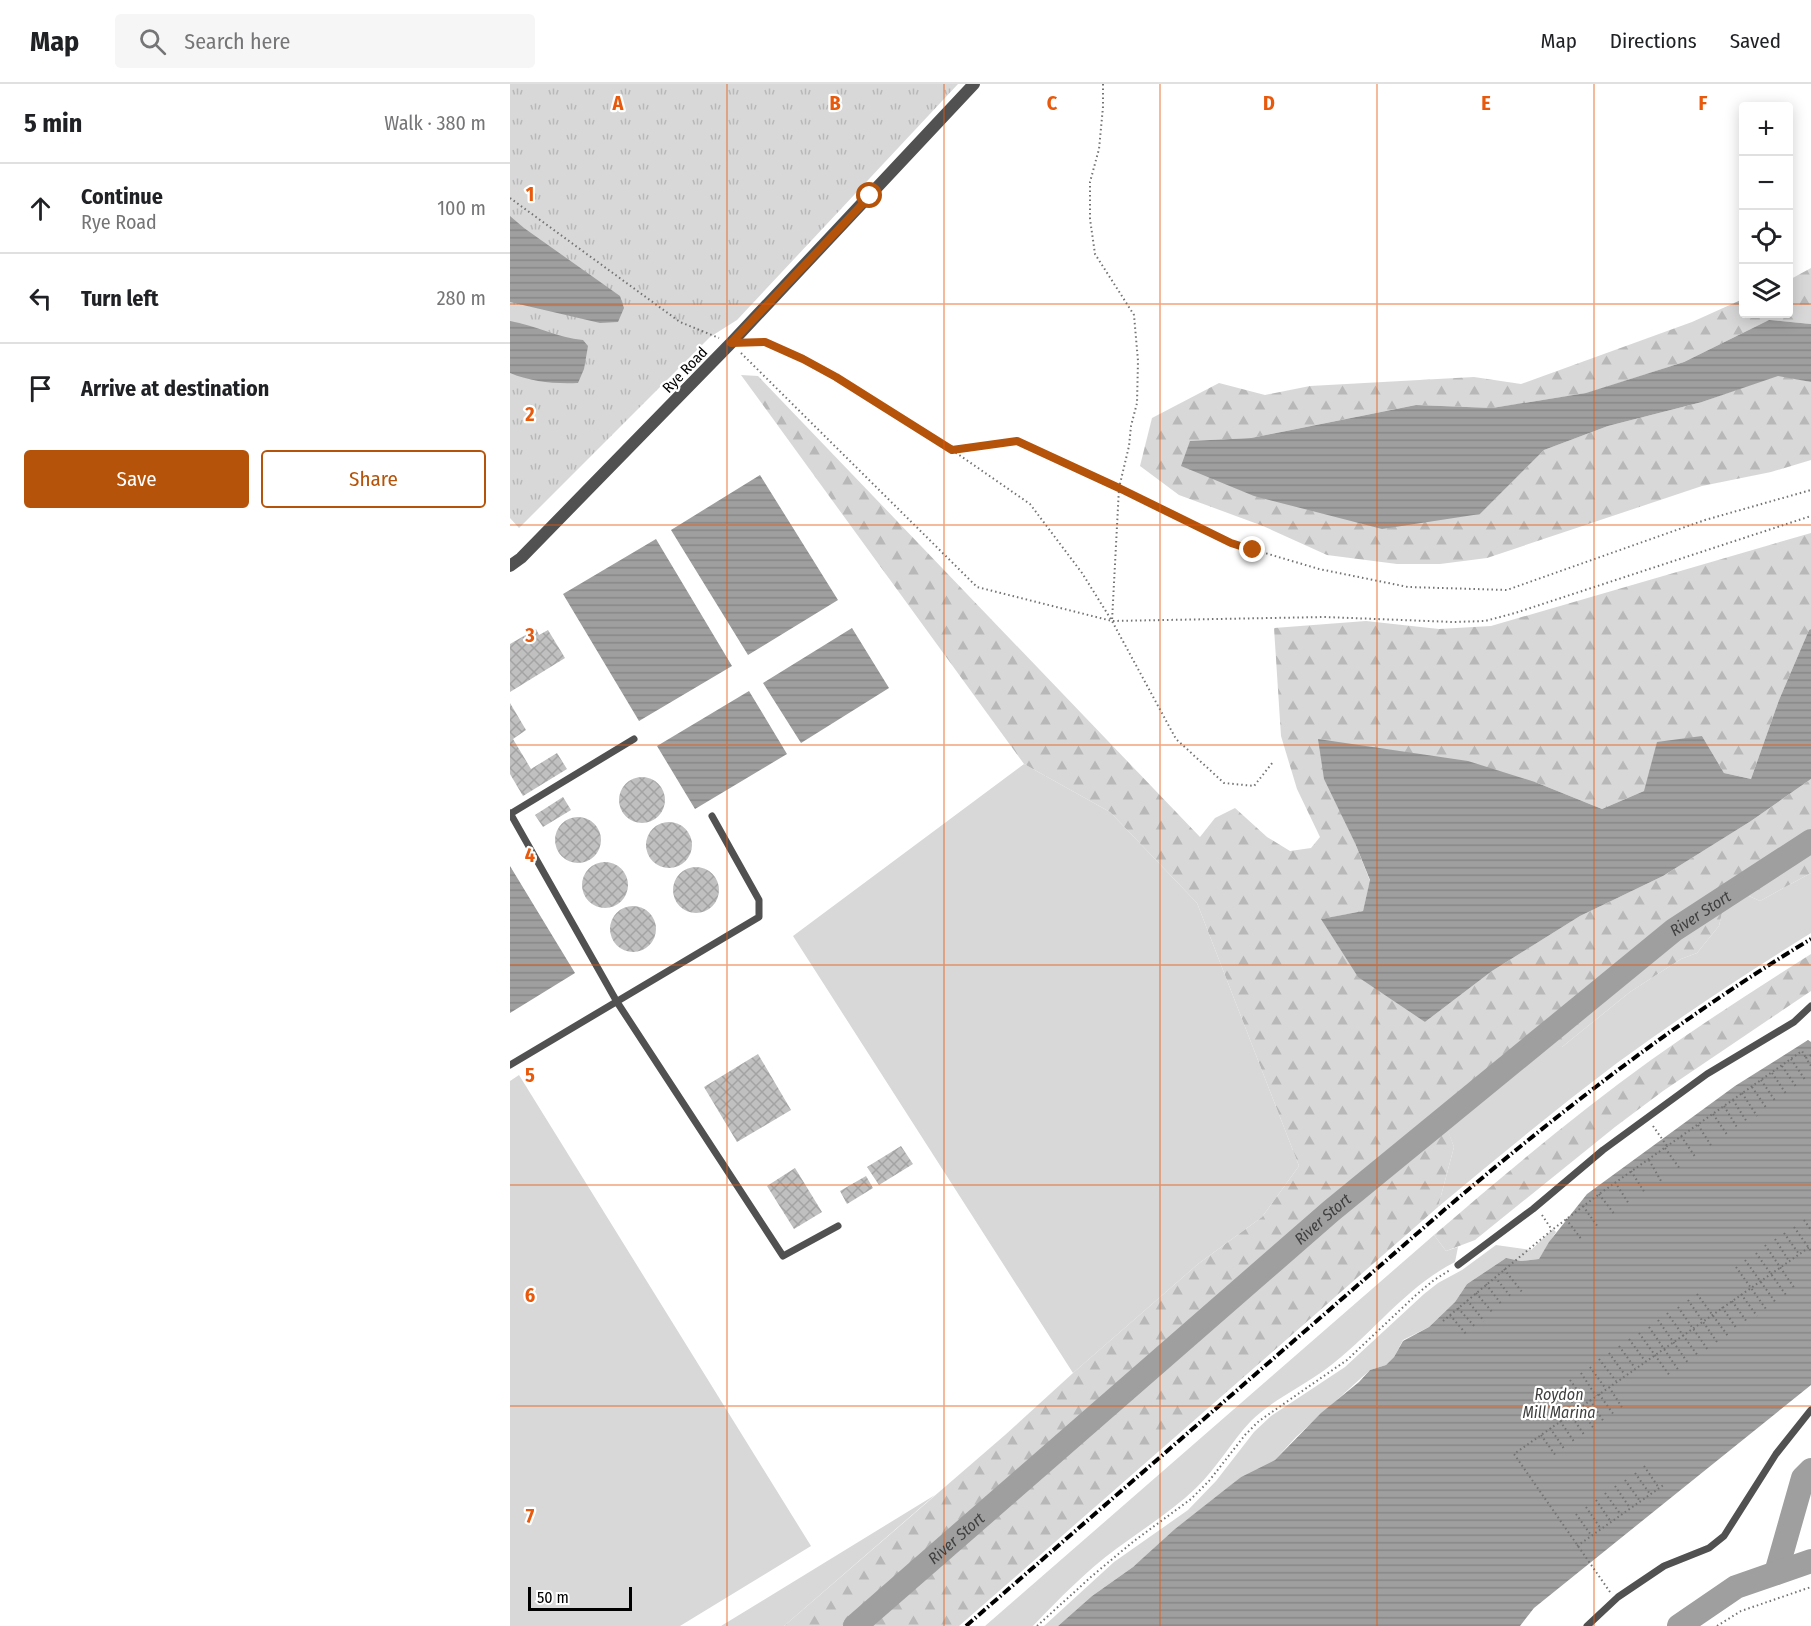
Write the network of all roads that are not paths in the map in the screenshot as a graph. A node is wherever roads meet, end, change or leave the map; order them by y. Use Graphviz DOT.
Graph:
graph roads {
  1 [pos="974,84"];
  2 [pos="510,566"];
  3 [pos="634,739"];
  4 [pos="510,813"];
  5 [pos="712,816"];
  6 [pos="617,1002"];
  7 [pos="1811,1006"];
  8 [pos="510,1065"];
  9 [pos="838,1226"];
  10 [pos="1458,1265"];
  11 [pos="1811,1410"];
  12 [pos="1587,1626"];
  1 -- 2 [label="street, Rye Road"];
  3 -- 4 [label="lane"];
  4 -- 6 [label="lane"];
  5 -- 6 [label="lane"];
  6 -- 8 [label="lane"];
  6 -- 9 [label="lane"];
  7 -- 10 [label="lane"];
  11 -- 12 [label="lane"];
}
